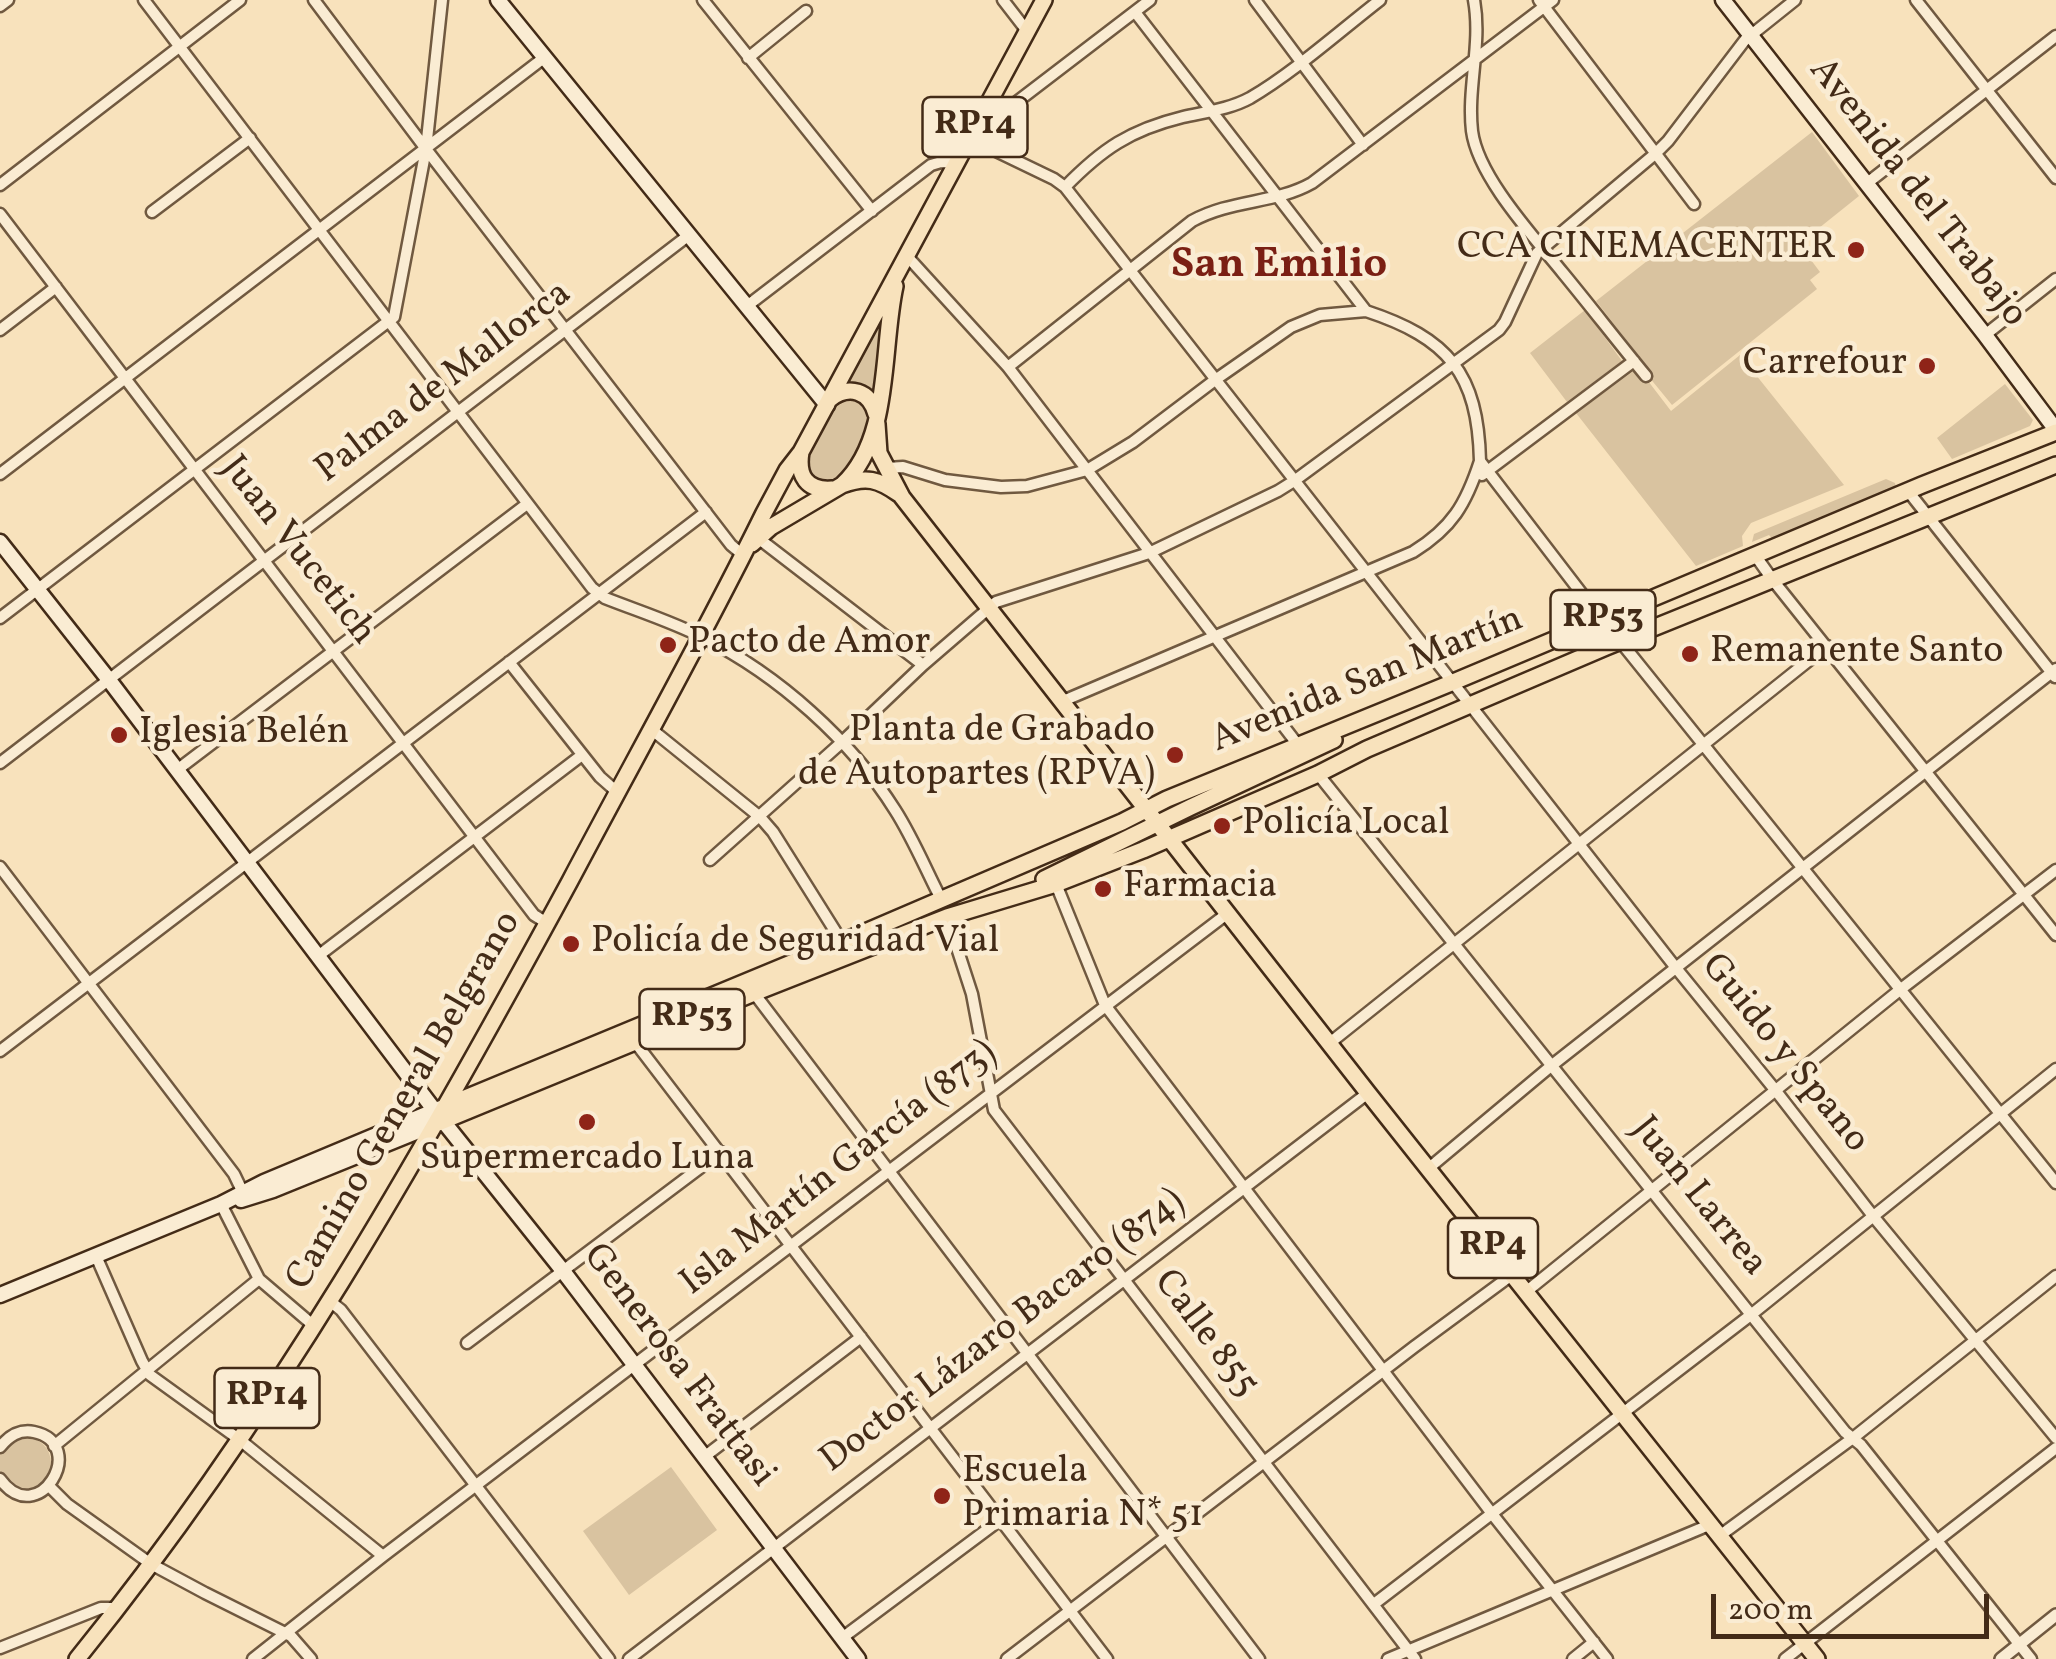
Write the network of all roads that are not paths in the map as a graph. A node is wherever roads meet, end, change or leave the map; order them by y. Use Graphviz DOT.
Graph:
graph roads {
  1 [pos="8,0"];
  2 [pos="144,0"];
  3 [pos="240,0"];
  4 [pos="314,0"];
  5 [pos="442,0"];
  6 [pos="703,0"];
  7 [pos="1002,0"];
  8 [pos="1044,0"];
  9 [pos="1150,0"];
  10 [pos="1255,0"];
  11 [pos="1380,0"];
  12 [pos="1474,0"];
  13 [pos="1723,0"];
  14 [pos="1795,0"];
  15 [pos="1916,0"];
  16 [pos="502,1"];
  17 [pos="1545,2"];
  18 [pos="0,6"];
  19 [pos="806,11"];
  20 [pos="1134,12"];
  21 [pos="1028,31"];
  22 [pos="1750,35"];
  23 [pos="2056,36"];
  24 [pos="179,47"];
  25 [pos="545,58"];
  26 [pos="748,58"];
  27 [pos="1300,61"];
  28 [pos="1476,61"];
  29 [pos="1001,80"];
  30 [pos="1986,90"];
  31 [pos="1019,100"];
  32 [pos="1210,111"];
  33 [pos="978,121"];
  34 [pos="250,138"];
  35 [pos="970,138"];
  36 [pos="1363,144"];
  37 [pos="426,148"];
  38 [pos="1655,154"];
  39 [pos="956,164"];
  40 [pos="2056,178"];
  41 [pos="1866,184"];
  42 [pos="0,185"];
  43 [pos="1065,187"];
  44 [pos="1276,197"];
  45 [pos="1694,204"];
  46 [pos="872,211"];
  47 [pos="152,212"];
  48 [pos="0,214"];
  49 [pos="319,230"];
  50 [pos="689,236"];
  51 [pos="1542,246"];
  52 [pos="906,255"];
  53 [pos="1129,269"];
  54 [pos="2056,279"];
  55 [pos="56,287"];
  56 [pos="747,306"];
  57 [pos="1366,312"];
  58 [pos="390,321"];
  59 [pos="0,330"];
  60 [pos="565,330"];
  61 [pos="1985,335"];
  62 [pos="1454,362"];
  63 [pos="1634,362"];
  64 [pos="1008,367"];
  65 [pos="1646,376"];
  66 [pos="126,378"];
  67 [pos="1216,380"];
  68 [pos="828,402"];
  69 [pos="458,412"];
  70 [pos="877,421"];
  71 [pos="2056,431"];
  72 [pos="801,452"];
  73 [pos="1480,461"];
  74 [pos="2056,465"];
  75 [pos="886,468"];
  76 [pos="194,470"];
  77 [pos="1086,470"];
  78 [pos="1488,471"];
  79 [pos="0,474"];
  80 [pos="1294,481"];
  81 [pos="1473,482"];
  82 [pos="839,487"];
  83 [pos="1908,491"];
  84 [pos="902,497"];
  85 [pos="527,504"];
  86 [pos="706,512"];
  87 [pos="1928,517"];
  88 [pos="0,542"];
  89 [pos="749,548"];
  90 [pos="1150,553"];
  91 [pos="1755,555"];
  92 [pos="264,559"];
  93 [pos="1366,572"];
  94 [pos="1772,579"];
  95 [pos="37,590"];
  96 [pos="598,594"];
  97 [pos="989,607"];
  98 [pos="0,618"];
  99 [pos="1602,620"];
  100 [pos="700,636"];
  101 [pos="1216,636"];
  102 [pos="1620,641"];
  103 [pos="1827,646"];
  104 [pos="335,652"];
  105 [pos="509,662"];
  106 [pos="923,665"];
  107 [pos="2055,673"];
  108 [pos="109,680"];
  109 [pos="1451,683"];
  110 [pos="1432,690"];
  111 [pos="1063,702"];
  112 [pos="1468,705"];
  113 [pos="651,729"];
  114 [pos="404,742"];
  115 [pos="841,743"];
  116 [pos="1298,744"];
  117 [pos="1702,744"];
  118 [pos="582,755"];
  119 [pos="0,763"];
  120 [pos="177,770"];
  121 [pos="1925,771"];
  122 [pos="1318,774"];
  123 [pos="617,792"];
  124 [pos="1148,809"];
  125 [pos="760,817"];
  126 [pos="1158,824"];
  127 [pos="476,836"];
  128 [pos="1170,838"];
  129 [pos="1580,844"];
  130 [pos="710,860"];
  131 [pos="247,864"];
  132 [pos="0,866"];
  133 [pos="1803,867"];
  134 [pos="2056,870"];
  135 [pos="1056,884"];
  136 [pos="2024,895"];
  137 [pos="940,899"];
  138 [pos="1228,913"];
  139 [pos="947,916"];
  140 [pos="547,923"];
  141 [pos="2056,934"];
  142 [pos="842,942"];
  143 [pos="1454,945"];
  144 [pos="318,956"];
  145 [pos="1676,968"];
  146 [pos="88,983"];
  147 [pos="1901,989"];
  148 [pos="754,993"];
  149 [pos="1106,1005"];
  150 [pos="635,1042"];
  151 [pos="1331,1042"];
  152 [pos="0,1051"];
  153 [pos="1551,1066"];
  154 [pos="2056,1069"];
  155 [pos="1776,1091"];
  156 [pos="989,1093"];
  157 [pos="1368,1093"];
  158 [pos="2000,1113"];
  159 [pos="440,1116"];
  160 [pos="720,1152"];
  161 [pos="1429,1168"];
  162 [pos="888,1171"];
  163 [pos="2056,1183"];
  164 [pos="1244,1188"];
  165 [pos="1652,1190"];
  166 [pos="245,1195"];
  167 [pos="221,1204"];
  168 [pos="1873,1216"];
  169 [pos="792,1246"];
  170 [pos="96,1256"];
  171 [pos="563,1272"];
  172 [pos="1513,1274"];
  173 [pos="2056,1276"];
  174 [pos="259,1279"];
  175 [pos="1124,1280"];
  176 [pos="1526,1291"];
  177 [pos="0,1295"];
  178 [pos="330,1302"];
  179 [pos="1752,1314"];
  180 [pos="314,1326"];
  181 [pos="861,1338"];
  182 [pos="1976,1340"];
  183 [pos="467,1344"];
  184 [pos="1028,1354"];
  185 [pos="635,1366"];
  186 [pos="146,1370"];
  187 [pos="1384,1371"];
  188 [pos="1623,1415"];
  189 [pos="930,1428"];
  190 [pos="1853,1438"];
  191 [pos="2056,1438"];
  192 [pos="240,1440"];
  193 [pos="1,1442"];
  194 [pos="54,1446"];
  195 [pos="2056,1448"];
  196 [pos="704,1457"];
  197 [pos="1264,1463"];
  198 [pos="0,1479"];
  199 [pos="49,1486"];
  200 [pos="476,1486"];
  201 [pos="1494,1515"];
  202 [pos="1000,1520"];
  203 [pos="1714,1531"];
  204 [pos="1167,1536"];
  205 [pos="1938,1540"];
  206 [pos="773,1547"];
  207 [pos="383,1556"];
  208 [pos="152,1564"];
  209 [pos="1554,1591"];
  210 [pos="1374,1604"];
  211 [pos="118,1608"];
  212 [pos="1070,1610"];
  213 [pos="2056,1615"];
  214 [pos="287,1633"];
  215 [pos="842,1638"];
  216 [pos="1594,1642"];
  217 [pos="1805,1644"];
  218 [pos="2019,1644"];
  219 [pos="0,1648"];
  220 [pos="1411,1655"];
  221 [pos="77,1659"];
  222 [pos="252,1659"];
  223 [pos="310,1659"];
  224 [pos="609,1659"];
  225 [pos="629,1659"];
  226 [pos="858,1659"];
  227 [pos="1007,1659"];
  228 [pos="1107,1659"];
  229 [pos="1260,1659"];
  230 [pos="1388,1659"];
  231 [pos="1572,1659"];
  232 [pos="1607,1659"];
  233 [pos="1785,1659"];
  234 [pos="1817,1659"];
  235 [pos="2001,1659"];
  236 [pos="2031,1659"];
  1 -- 18 [label="street"];
  2 -- 24 [label="street"];
  3 -- 24 [label="street"];
  4 -- 37 [label="street"];
  5 -- 37 [label="street"];
  6 -- 26 [label="street"];
  7 -- 21 [label="street"];
  8 -- 21 [label="main road, Camino General Belgrano / RP14"];
  9 -- 20 [label="street"];
  10 -- 27 [label="street"];
  11 -- 27 [label="street"];
  12 -- 28 [label="street"];
  13 -- 22 [label="main road, Avenida del Trabajo"];
  14 -- 22 [label="street"];
  15 -- 30 [label="street"];
  16 -- 25 [label="main road"];
  17 -- 28 [label="street"];
  17 -- 38 [label="street"];
  19 -- 26 [label="street"];
  20 -- 31 [label="street"];
  20 -- 32 [label="street"];
  21 -- 29 [label="main road, Camino General Belgrano / RP14"];
  22 -- 38 [label="street"];
  22 -- 41 [label="main road, Avenida del Trabajo"];
  23 -- 30 [label="street"];
  24 -- 34 [label="street"];
  24 -- 42 [label="street"];
  25 -- 37 [label="street"];
  25 -- 50 [label="main road"];
  26 -- 46 [label="street"];
  27 -- 32 [label="street"];
  27 -- 36 [label="street"];
  28 -- 36 [label="street"];
  28 -- 51 [label="street"];
  29 -- 31 [label="street"];
  29 -- 33 [label="main road, Camino General Belgrano / RP14"];
  30 -- 40 [label="street"];
  30 -- 41 [label="street"];
  31 -- 33 [label="street"];
  32 -- 43 [label="street"];
  32 -- 44 [label="street"];
  33 -- 35 [label="main road, Camino General Belgrano / RP14"];
  34 -- 47 [label="street"];
  34 -- 49 [label="street"];
  35 -- 39 [label="main road, Camino General Belgrano / RP14"];
  35 -- 43 [label="street"];
  36 -- 44 [label="street"];
  37 -- 49 [label="street"];
  37 -- 58 [label="street"];
  37 -- 60 [label="street"];
  38 -- 45 [label="street"];
  38 -- 51 [label="street"];
  39 -- 46 [label="street"];
  39 -- 52 [label="main road, Camino General Belgrano / RP14"];
  41 -- 61 [label="main road, Avenida del Trabajo"];
  43 -- 53 [label="street, Guido y Spano"];
  44 -- 53 [label="street"];
  44 -- 57 [label="street"];
  46 -- 56 [label="street"];
  48 -- 55 [label="street, Juan Vucetich"];
  49 -- 58 [label="street"];
  49 -- 66 [label="street"];
  50 -- 56 [label="main road"];
  50 -- 60 [label="street, Palma de Mallorca"];
  51 -- 62 [label="street"];
  51 -- 63 [label="street"];
  52 -- 64 [label="street"];
  52 -- 68 [label="main road, Camino General Belgrano / RP14"];
  52 -- 70 [label="main road, Camino General Belgrano / RP14"];
  53 -- 64 [label="street"];
  53 -- 67 [label="street, Guido y Spano"];
  54 -- 61 [label="street"];
  55 -- 59 [label="street"];
  55 -- 66 [label="street, Juan Vucetich"];
  56 -- 68 [label="main road"];
  57 -- 62 [label="street"];
  57 -- 67 [label="street"];
  58 -- 69 [label="street"];
  58 -- 76 [label="street"];
  60 -- 69 [label="street, Palma de Mallorca"];
  60 -- 86 [label="street"];
  61 -- 71 [label="main road, Avenida del Trabajo"];
  62 -- 73 [label="street"];
  62 -- 80 [label="street"];
  63 -- 65 [label="street"];
  63 -- 78 [label="street"];
  64 -- 77 [label="street"];
  66 -- 76 [label="street, Juan Vucetich"];
  66 -- 79 [label="street"];
  67 -- 77 [label="street"];
  67 -- 80 [label="street, Guido y Spano"];
  68 -- 70 [label="main road"];
  68 -- 72 [label="main road, Camino General Belgrano"];
  69 -- 85 [label="street"];
  69 -- 92 [label="street, Palma de Mallorca"];
  70 -- 75 [label="main road, RP4"];
  70 -- 82 [label="main road, Camino General Belgrano"];
  71 -- 83 [label="main road, Avenida San Martín / RP53"];
  72 -- 82 [label="main road"];
  72 -- 89 [label="main road, Camino General Belgrano / RP14"];
  73 -- 78 [label="street"];
  73 -- 81 [label="street"];
  74 -- 87 [label="main road, Avenida San Martín / RP53"];
  75 -- 77 [label="street"];
  75 -- 84 [label="main road, RP4"];
  76 -- 92 [label="street, Juan Vucetich"];
  76 -- 95 [label="street"];
  77 -- 90 [label="street"];
  78 -- 81 [label="street"];
  78 -- 99 [label="street"];
  80 -- 90 [label="street"];
  80 -- 93 [label="street, Guido y Spano"];
  81 -- 93 [label="street"];
  82 -- 84 [label="main road"];
  82 -- 89 [label="main road, Camino General Belgrano / RP14"];
  83 -- 87 [label="street"];
  83 -- 91 [label="main road, Avenida San Martín / RP53"];
  84 -- 97 [label="main road, RP4"];
  85 -- 96 [label="street"];
  85 -- 104 [label="street"];
  86 -- 89 [label="street"];
  86 -- 96 [label="street"];
  87 -- 94 [label="main road, Avenida San Martín / RP53"];
  87 -- 107 [label="street"];
  88 -- 95 [label="main road, Generosa Frattasi"];
  89 -- 100 [label="main road, Camino General Belgrano / RP14"];
  89 -- 106 [label="street"];
  90 -- 97 [label="street"];
  90 -- 101 [label="street"];
  91 -- 94 [label="street"];
  91 -- 99 [label="main road, Avenida San Martín / RP53"];
  92 -- 104 [label="street, Juan Vucetich"];
  92 -- 108 [label="street, Palma de Mallorca"];
  93 -- 101 [label="street"];
  93 -- 109 [label="street, Guido y Spano"];
  94 -- 102 [label="main road, Avenida San Martín / RP53"];
  94 -- 103 [label="street"];
  95 -- 98 [label="street"];
  95 -- 108 [label="main road, Generosa Frattasi"];
  96 -- 100 [label="street"];
  96 -- 105 [label="street"];
  97 -- 106 [label="street"];
  97 -- 111 [label="main road, RP4"];
  99 -- 109 [label="main road, Avenida San Martín / RP53"];
  100 -- 113 [label="main road, Camino General Belgrano / RP14"];
  100 -- 115 [label="street"];
  101 -- 111 [label="street"];
  101 -- 116 [label="street"];
  102 -- 112 [label="main road, Avenida San Martín / RP53"];
  102 -- 117 [label="street"];
  103 -- 117 [label="street"];
  103 -- 121 [label="street"];
  104 -- 114 [label="street, Juan Vucetich"];
  104 -- 120 [label="street"];
  105 -- 114 [label="street"];
  105 -- 118 [label="street"];
  106 -- 115 [label="street"];
  107 -- 121 [label="street"];
  108 -- 119 [label="street, Palma de Mallorca"];
  108 -- 120 [label="main road, Generosa Frattasi"];
  109 -- 110 [label="main road, Avenida San Martín / RP53"];
  109 -- 112 [label="street, Guido y Spano"];
  110 -- 116 [label="main road, Avenida San Martín / RP53"];
  110 -- 126 [label="main road, RP53"];
  111 -- 124 [label="main road, RP4"];
  112 -- 122 [label="main road, Avenida San Martín / RP53"];
  112 -- 129 [label="street, Guido y Spano"];
  113 -- 123 [label="main road, Camino General Belgrano / RP14"];
  113 -- 125 [label="street"];
  114 -- 127 [label="street, Juan Vucetich"];
  114 -- 131 [label="street"];
  115 -- 125 [label="street"];
  115 -- 137 [label="street"];
  116 -- 124 [label="main road, Avenida San Martín / RP53"];
  117 -- 129 [label="street"];
  117 -- 133 [label="street"];
  118 -- 123 [label="street"];
  118 -- 127 [label="street"];
  120 -- 131 [label="main road, Generosa Frattasi"];
  121 -- 133 [label="street"];
  121 -- 136 [label="street"];
  122 -- 128 [label="main road, Avenida San Martín / RP53"];
  122 -- 143 [label="street, Juan Larrea"];
  123 -- 140 [label="main road, Camino General Belgrano / RP14"];
  124 -- 126 [label="main road, RP4"];
  124 -- 137 [label="main road, RP53"];
  125 -- 130 [label="street"];
  125 -- 142 [label="street"];
  126 -- 128 [label="main road, RP4"];
  126 -- 139 [label="main road, RP53"];
  127 -- 140 [label="street, Juan Vucetich"];
  127 -- 144 [label="street"];
  128 -- 135 [label="main road, RP53"];
  128 -- 138 [label="main road, RP4"];
  129 -- 143 [label="street"];
  129 -- 145 [label="street, Guido y Spano"];
  131 -- 144 [label="main road, Generosa Frattasi"];
  131 -- 146 [label="street"];
  132 -- 146 [label="street"];
  133 -- 145 [label="street"];
  133 -- 147 [label="street"];
  134 -- 136 [label="street"];
  135 -- 139 [label="main road, RP53"];
  135 -- 149 [label="street"];
  136 -- 141 [label="street"];
  136 -- 147 [label="street"];
  137 -- 142 [label="main road, RP53"];
  138 -- 149 [label="street, Isla Martín García (873)"];
  138 -- 151 [label="main road, RP4"];
  139 -- 148 [label="main road, RP53"];
  139 -- 156 [label="street, Calle 855"];
  140 -- 159 [label="main road, Camino General Belgrano / RP14"];
  142 -- 159 [label="main road, RP53"];
  143 -- 151 [label="street"];
  143 -- 153 [label="street, Juan Larrea"];
  144 -- 159 [label="main road, Generosa Frattasi"];
  145 -- 153 [label="street"];
  145 -- 155 [label="street, Guido y Spano"];
  146 -- 152 [label="street"];
  146 -- 166 [label="street"];
  147 -- 155 [label="street"];
  147 -- 158 [label="street"];
  148 -- 150 [label="main road, RP53"];
  148 -- 162 [label="street"];
  149 -- 156 [label="street, Isla Martín García (873)"];
  149 -- 164 [label="street"];
  150 -- 159 [label="main road, RP53"];
  150 -- 160 [label="street"];
  151 -- 157 [label="main road, RP4"];
  153 -- 161 [label="street"];
  153 -- 165 [label="street, Juan Larrea"];
  154 -- 158 [label="street"];
  155 -- 165 [label="street"];
  155 -- 168 [label="street, Guido y Spano"];
  156 -- 162 [label="street, Isla Martín García (873)"];
  156 -- 175 [label="street, Calle 855"];
  157 -- 161 [label="main road, RP4"];
  157 -- 164 [label="street, Doctor Lázaro Bacaro (874)"];
  158 -- 163 [label="street"];
  158 -- 168 [label="street"];
  159 -- 166 [label="main road"];
  159 -- 171 [label="main road, Generosa Frattasi"];
  159 -- 178 [label="main road, Camino General Belgrano / RP14"];
  160 -- 169 [label="street"];
  160 -- 171 [label="street"];
  161 -- 172 [label="main road, RP4"];
  162 -- 169 [label="street, Isla Martín García (873)"];
  162 -- 184 [label="street"];
  164 -- 175 [label="street, Doctor Lázaro Bacaro (874)"];
  164 -- 187 [label="street"];
  165 -- 176 [label="street"];
  165 -- 179 [label="street, Juan Larrea"];
  166 -- 167 [label="main road"];
  167 -- 170 [label="main road"];
  167 -- 174 [label="street"];
  168 -- 179 [label="street"];
  168 -- 182 [label="street, Guido y Spano"];
  169 -- 181 [label="street"];
  169 -- 185 [label="street, Isla Martín García (873)"];
  170 -- 177 [label="main road"];
  170 -- 186 [label="street"];
  171 -- 183 [label="street"];
  171 -- 185 [label="main road, Generosa Frattasi"];
  172 -- 176 [label="main road, RP4"];
  172 -- 187 [label="street"];
  173 -- 182 [label="street"];
  174 -- 180 [label="street"];
  174 -- 186 [label="street"];
  175 -- 184 [label="street, Doctor Lázaro Bacaro (874)"];
  175 -- 197 [label="street, Calle 855"];
  176 -- 188 [label="main road, RP4"];
  178 -- 180 [label="main road, Camino General Belgrano / RP14"];
  178 -- 200 [label="street"];
  179 -- 188 [label="street"];
  179 -- 190 [label="street, Juan Larrea"];
  180 -- 192 [label="main road, Camino General Belgrano / RP14"];
  181 -- 189 [label="street"];
  181 -- 196 [label="street"];
  182 -- 190 [label="street"];
  182 -- 191 [label="street, Guido y Spano"];
  184 -- 189 [label="street, Doctor Lázaro Bacaro (874)"];
  184 -- 204 [label="street"];
  185 -- 196 [label="main road, Generosa Frattasi"];
  185 -- 200 [label="street, Isla Martín García (873)"];
  186 -- 192 [label="street"];
  186 -- 194 [label="street"];
  187 -- 197 [label="street"];
  187 -- 201 [label="street"];
  188 -- 201 [label="street"];
  188 -- 203 [label="main road, RP4"];
  189 -- 202 [label="street"];
  189 -- 206 [label="street, Doctor Lázaro Bacaro (874)"];
  190 -- 203 [label="street"];
  190 -- 205 [label="street, Juan Larrea"];
  192 -- 207 [label="street"];
  192 -- 208 [label="main road, Camino General Belgrano / RP14"];
  193 -- 194 [label="street"];
  194 -- 199 [label="street"];
  195 -- 205 [label="street"];
  196 -- 206 [label="main road, Generosa Frattasi"];
  197 -- 204 [label="street"];
  197 -- 210 [label="street, Calle 855"];
  198 -- 199 [label="street"];
  199 -- 208 [label="street"];
  200 -- 207 [label="street, Isla Martín García (873)"];
  200 -- 224 [label="street"];
  201 -- 209 [label="street"];
  201 -- 210 [label="street"];
  202 -- 212 [label="street"];
  202 -- 215 [label="street"];
  203 -- 209 [label="street"];
  203 -- 217 [label="main road, RP4"];
  204 -- 212 [label="street"];
  204 -- 229 [label="street"];
  205 -- 217 [label="street"];
  205 -- 218 [label="street, Juan Larrea"];
  206 -- 215 [label="main road, Generosa Frattasi"];
  206 -- 225 [label="street, Doctor Lázaro Bacaro (874)"];
  207 -- 214 [label="street, Isla Martín García (873)"];
  208 -- 211 [label="main road, Camino General Belgrano / RP14"];
  208 -- 214 [label="street"];
  209 -- 216 [label="street"];
  209 -- 220 [label="street"];
  210 -- 220 [label="street, Calle 855"];
  211 -- 219 [label="street"];
  211 -- 221 [label="main road, Camino General Belgrano / RP14"];
  212 -- 227 [label="street"];
  212 -- 228 [label="street"];
  213 -- 218 [label="street"];
  214 -- 222 [label="street, Isla Martín García (873)"];
  214 -- 223 [label="street"];
  215 -- 226 [label="main road, Generosa Frattasi"];
  216 -- 231 [label="street"];
  216 -- 232 [label="street"];
  217 -- 233 [label="street"];
  217 -- 234 [label="main road, RP4"];
  218 -- 235 [label="street"];
  218 -- 236 [label="street, Juan Larrea"];
  220 -- 230 [label="street"];
}
